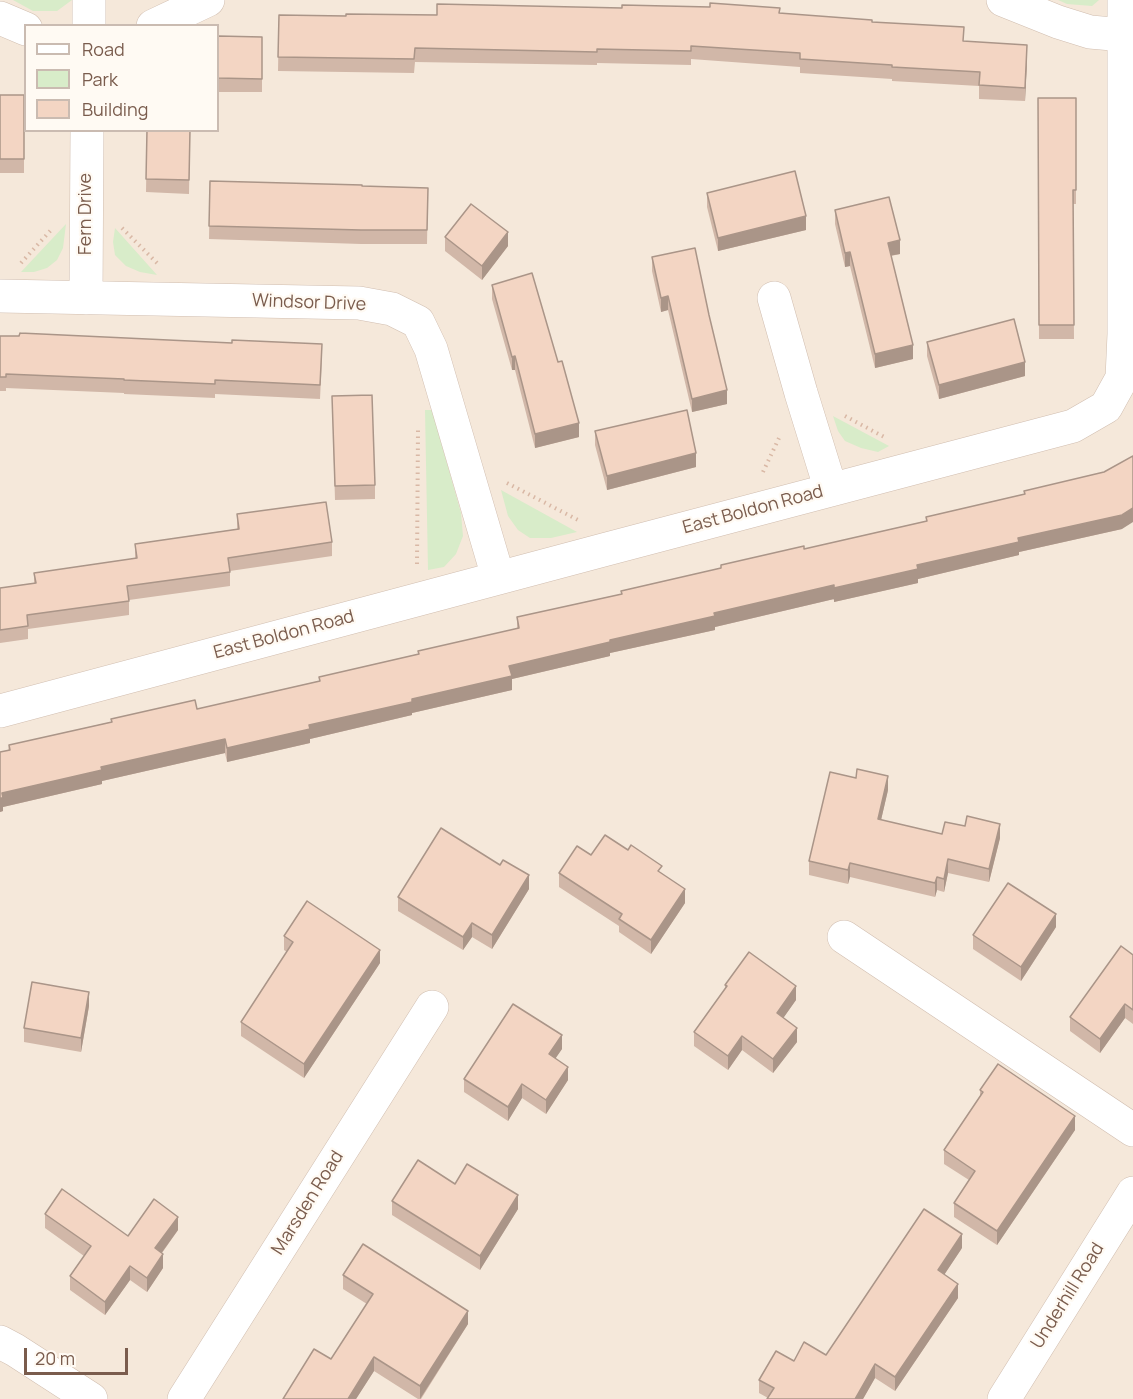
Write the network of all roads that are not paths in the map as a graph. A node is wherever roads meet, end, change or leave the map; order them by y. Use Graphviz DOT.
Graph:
graph roads {
  1 [pos="89,0"];
  2 [pos="208,0"];
  3 [pos="1003,0"];
  4 [pos="1124,0"];
  5 [pos="0,18"];
  6 [pos="89,24"];
  7 [pos="157,24"];
  8 [pos="24,28"];
  9 [pos="1124,35"];
  10 [pos="87,132"];
  11 [pos="0,296"];
  12 [pos="86,298"];
  13 [pos="774,298"];
  14 [pos="831,490"];
  15 [pos="498,577"];
  16 [pos="0,711"];
  17 [pos="844,937"];
  18 [pos="432,1007"];
  19 [pos="1133,1130"];
  20 [pos="1133,1193"];
  21 [pos="0,1342"];
  22 [pos="91,1399"];
  23 [pos="184,1399"];
  24 [pos="1004,1399"];
  1 -- 6 [label="street"];
  2 -- 7 [label="street"];
  3 -- 9 [label="street"];
  4 -- 9 [label="street, East Boldon Road"];
  5 -- 8 [label="street"];
  9 -- 14 [label="street, East Boldon Road"];
  10 -- 12 [label="street, Fern Drive"];
  11 -- 12 [label="street, Windsor Drive"];
  12 -- 15 [label="street, Windsor Drive"];
  13 -- 14 [label="street"];
  14 -- 15 [label="street, East Boldon Road"];
  15 -- 16 [label="street, East Boldon Road"];
  17 -- 19 [label="street"];
  18 -- 23 [label="street, Marsden Road"];
  20 -- 24 [label="street, Underhill Road"];
  21 -- 22 [label="street"];
}
